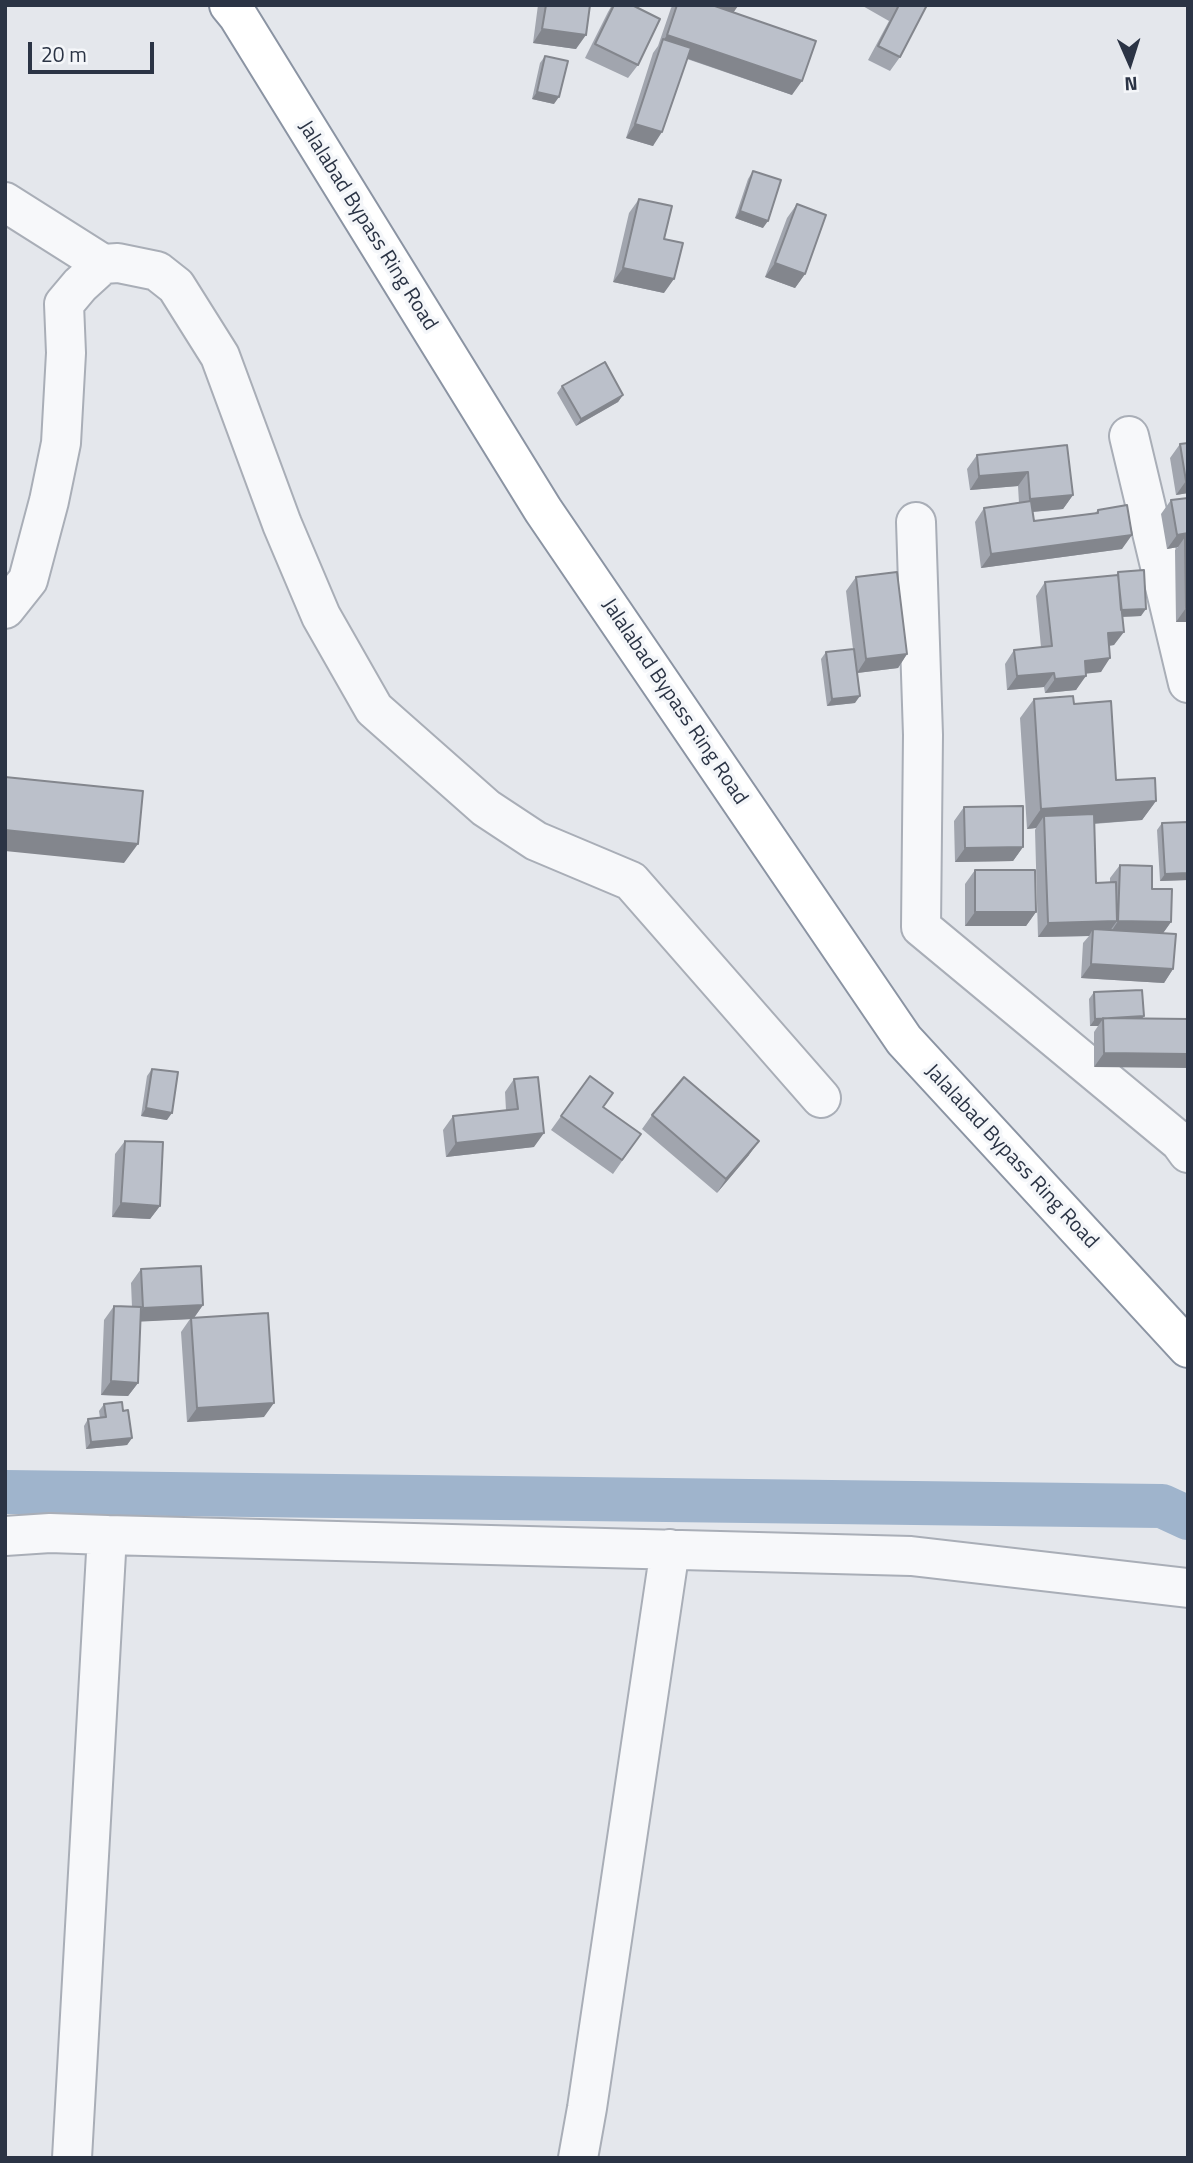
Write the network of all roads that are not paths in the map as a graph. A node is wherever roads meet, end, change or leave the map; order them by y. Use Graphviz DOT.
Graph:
graph roads {
  1 [pos="229,5"];
  2 [pos="5,202"];
  3 [pos="103,264"];
  4 [pos="1129,436"];
  5 [pos="916,522"];
  6 [pos="5,609"];
  7 [pos="1188,684"];
  8 [pos="821,1098"];
  9 [pos="1185,1146"];
  10 [pos="1188,1348"];
  11 [pos="107,1535"];
  12 [pos="5,1536"];
  13 [pos="670,1549"];
  14 [pos="1188,1588"];
  15 [pos="72,2158"];
  16 [pos="578,2158"];
  1 -- 10 [label="highway, Jalalabad Bypass Ring Road"];
  2 -- 3 [label="street"];
  3 -- 6 [label="street"];
  3 -- 8 [label="street"];
  4 -- 7 [label="street"];
  5 -- 9 [label="street"];
  11 -- 12 [label="street"];
  11 -- 13 [label="street"];
  11 -- 15 [label="street"];
  13 -- 14 [label="street"];
  13 -- 16 [label="street"];
}
